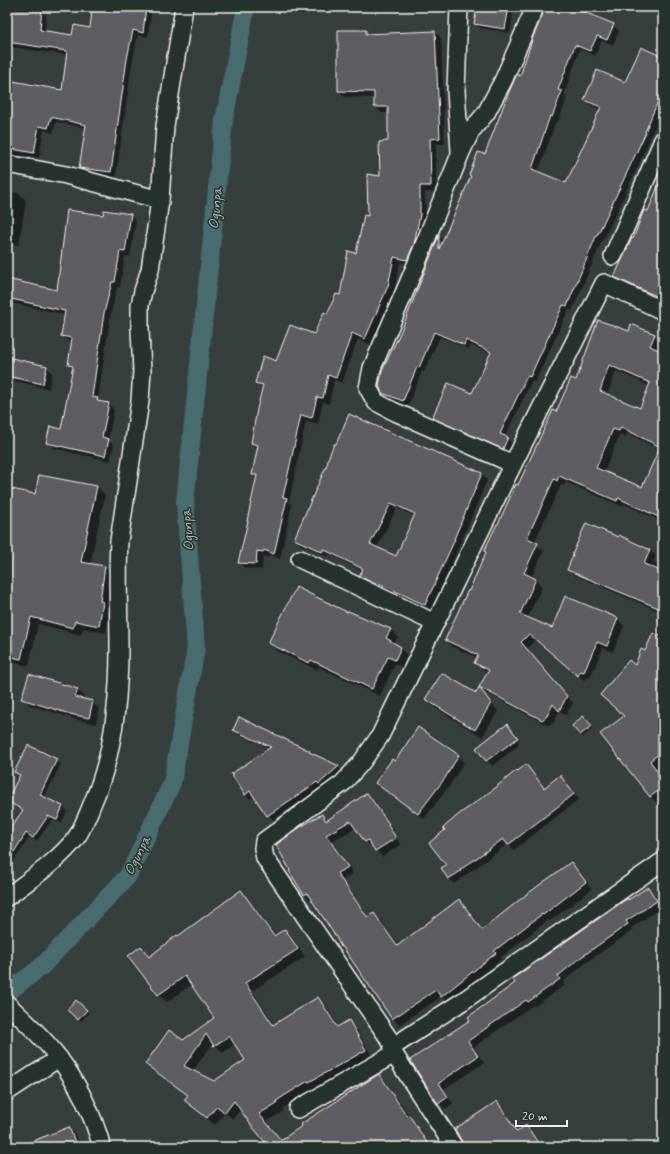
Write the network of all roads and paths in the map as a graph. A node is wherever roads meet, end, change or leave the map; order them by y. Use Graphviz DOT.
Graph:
graph roads {
  1 [pos="184,7"];
  2 [pos="459,7"];
  3 [pos="533,12"];
  4 [pos="663,140"];
  5 [pos="460,152"];
  6 [pos="7,164"];
  7 [pos="160,200"];
  8 [pos="613,256"];
  9 [pos="663,311"];
  10 [pos="513,464"];
  11 [pos="300,559"];
  12 [pos="435,623"];
  13 [pos="663,861"];
  14 [pos="7,897"];
  15 [pos="7,1004"];
  16 [pos="394,1050"];
  17 [pos="59,1058"];
  18 [pos="7,1092"];
  19 [pos="298,1109"];
  20 [pos="102,1147"];
  21 [pos="454,1147"];
  1 -- 7 [label="street"];
  2 -- 5 [label="street"];
  3 -- 5 [label="street"];
  4 -- 8 [label="street"];
  5 -- 10 [label="street"];
  6 -- 7 [label="street"];
  7 -- 14 [label="street"];
  9 -- 10 [label="street"];
  10 -- 12 [label="street"];
  11 -- 12 [label="street"];
  12 -- 16 [label="street"];
  13 -- 16 [label="street"];
  15 -- 17 [label="street"];
  16 -- 19 [label="street"];
  16 -- 21 [label="street"];
  17 -- 18 [label="street"];
  17 -- 20 [label="street"];
}
